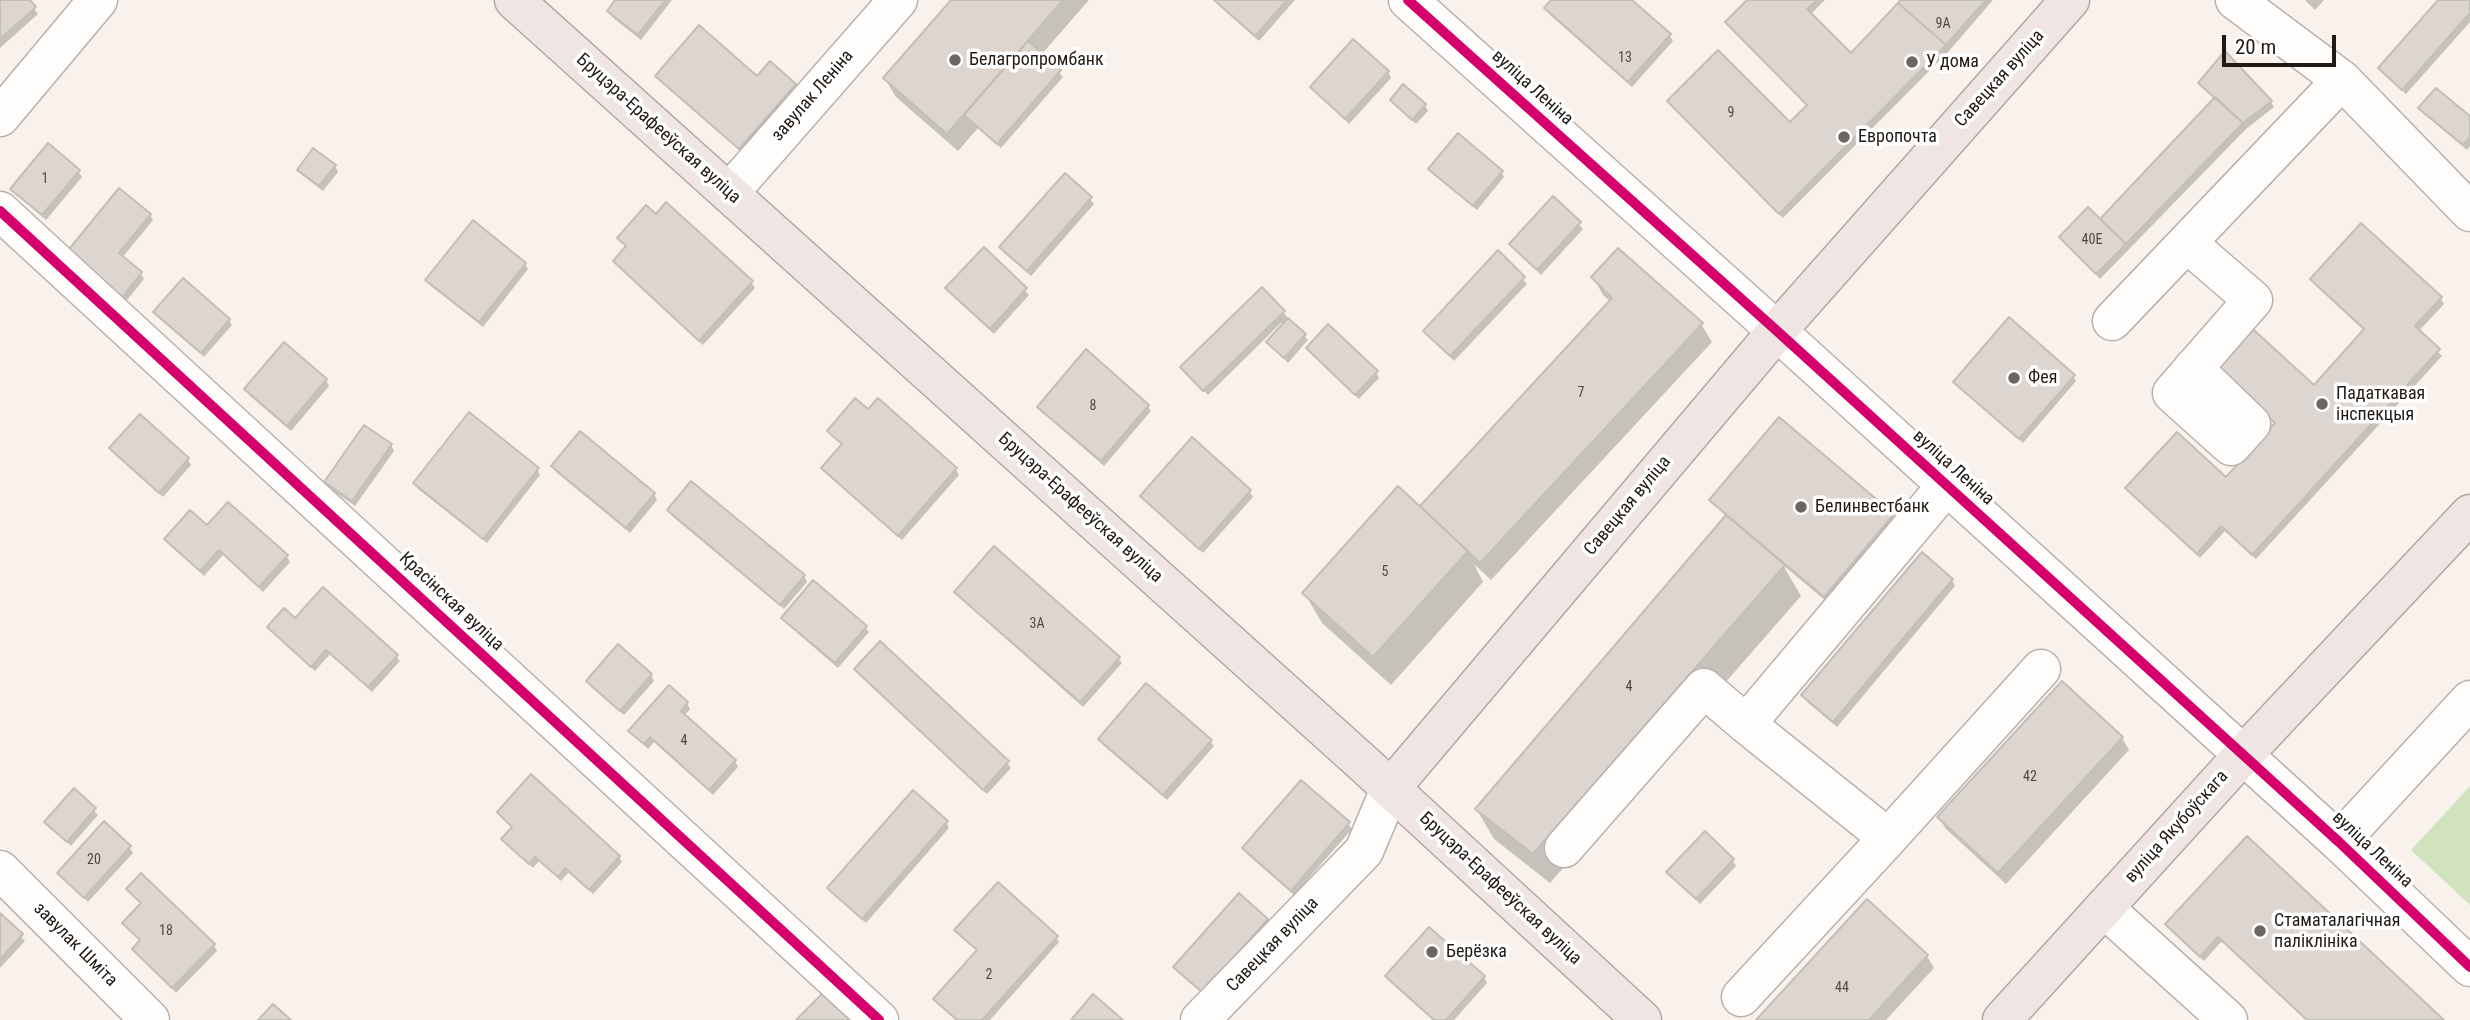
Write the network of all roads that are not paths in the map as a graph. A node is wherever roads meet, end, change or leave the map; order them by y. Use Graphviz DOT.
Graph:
graph roads {
  1 [pos="98,0"];
  2 [pos="514,0"];
  3 [pos="898,0"];
  4 [pos="1408,0"];
  5 [pos="2070,0"];
  6 [pos="2235,0"];
  7 [pos="2342,80"];
  8 [pos="0,117"];
  9 [pos="729,193"];
  10 [pos="0,211"];
  11 [pos="2470,212"];
  12 [pos="2188,244"];
  13 [pos="2112,321"];
  14 [pos="1777,331"];
  15 [pos="2193,368"];
  16 [pos="1947,485"];
  17 [pos="2470,514"];
  18 [pos="2042,669"];
  19 [pos="2470,700"];
  20 [pos="1746,724"];
  21 [pos="2243,755"];
  22 [pos="1390,789"];
  23 [pos="1888,838"];
  24 [pos="2339,842"];
  25 [pos="1564,848"];
  26 [pos="0,870"];
  27 [pos="2104,908"];
  28 [pos="2470,967"];
  29 [pos="1741,997"];
  30 [pos="150,1020"];
  31 [pos="879,1020"];
  32 [pos="1200,1020"];
  33 [pos="1642,1020"];
  34 [pos="2001,1020"];
  35 [pos="2228,1020"];
  1 -- 8 [label="street"];
  2 -- 9 [label="main road, Бруцэра-Ерафееўская вуліца"];
  3 -- 9 [label="street, завулак Леніна"];
  4 -- 14 [label="street, вуліца Леніна"];
  5 -- 14 [label="main road, Савецкая вуліца"];
  6 -- 7 [label="street"];
  7 -- 11 [label="street"];
  7 -- 12 [label="street"];
  9 -- 22 [label="main road, Бруцэра-Ерафееўская вуліца"];
  10 -- 31 [label="street, Красінская вуліца"];
  12 -- 13 [label="street"];
  12 -- 15 [label="street"];
  14 -- 16 [label="street, вуліца Леніна"];
  14 -- 22 [label="main road, Савецкая вуліца"];
  16 -- 20 [label="street"];
  16 -- 21 [label="street, вуліца Леніна"];
  17 -- 21 [label="main road, вуліца Якубоўскага"];
  18 -- 23 [label="street"];
  19 -- 24 [label="street"];
  20 -- 23 [label="street"];
  20 -- 25 [label="street"];
  21 -- 24 [label="street, вуліца Леніна"];
  21 -- 27 [label="main road, вуліца Якубоўскага"];
  22 -- 32 [label="street, Савецкая вуліца"];
  22 -- 33 [label="main road, Бруцэра-Ерафееўская вуліца"];
  23 -- 29 [label="street"];
  24 -- 28 [label="street, вуліца Леніна"];
  26 -- 30 [label="street, завулак Шміта"];
  27 -- 34 [label="main road, вуліца Якубоўскага"];
  27 -- 35 [label="street"];
}
